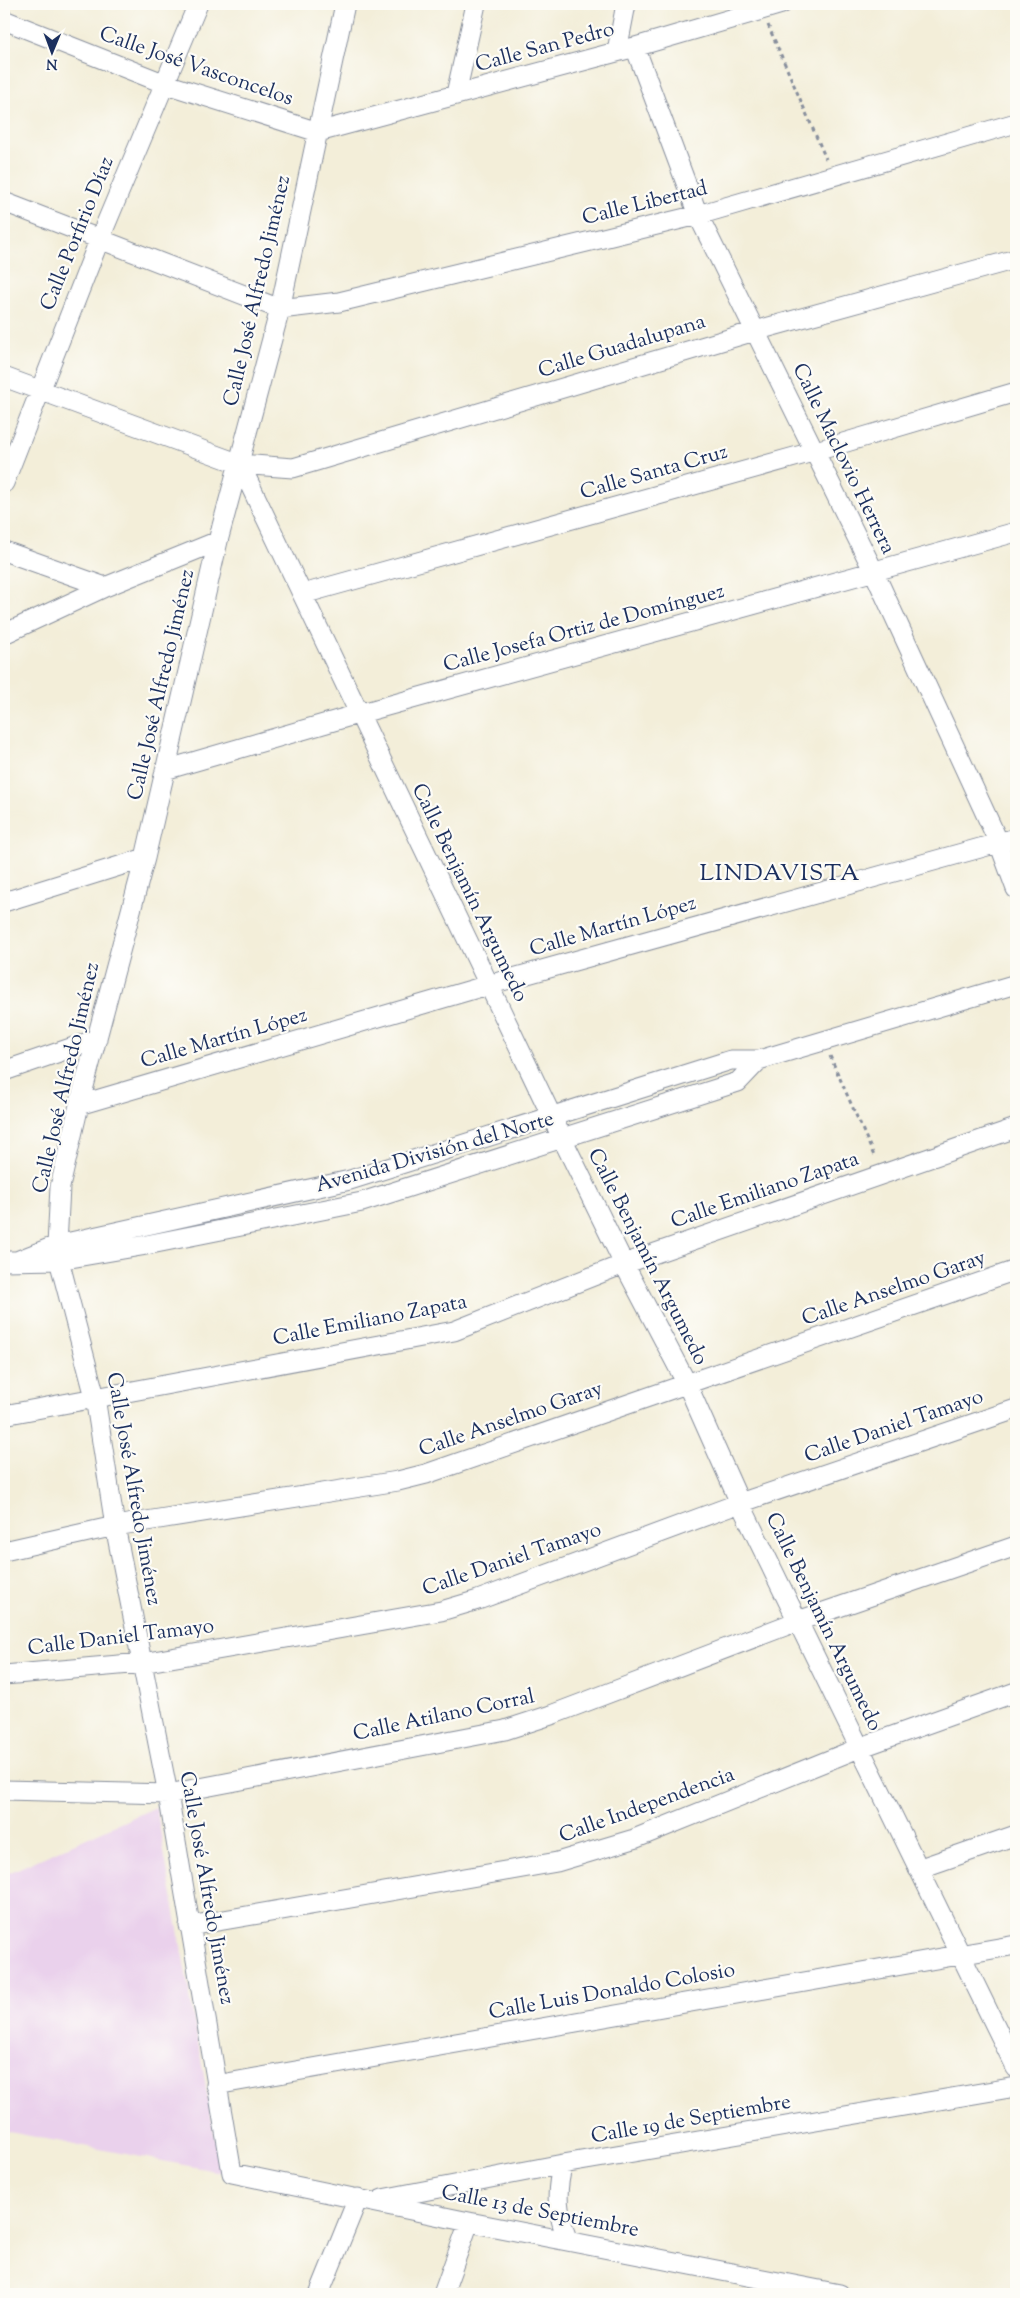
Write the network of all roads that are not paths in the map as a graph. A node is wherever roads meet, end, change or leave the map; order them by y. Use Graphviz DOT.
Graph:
graph roads {
  1 [pos="198,4"];
  2 [pos="346,4"];
  3 [pos="476,4"];
  4 [pos="626,4"];
  5 [pos="782,4"];
  6 [pos="4,20"];
  7 [pos="626,49"];
  8 [pos="163,83"];
  9 [pos="456,94"];
  10 [pos="1016,123"];
  11 [pos="318,132"];
  12 [pos="4,202"];
  13 [pos="698,215"];
  14 [pos="100,238"];
  15 [pos="1016,259"];
  16 [pos="280,308"];
  17 [pos="755,331"];
  18 [pos="4,377"];
  19 [pos="40,392"];
  20 [pos="1016,392"];
  21 [pos="816,452"];
  22 [pos="240,464"];
  23 [pos="4,483"];
  24 [pos="1016,532"];
  25 [pos="218,541"];
  26 [pos="4,550"];
  27 [pos="874,572"];
  28 [pos="105,587"];
  29 [pos="303,594"];
  30 [pos="4,634"];
  31 [pos="358,714"];
  32 [pos="165,770"];
  33 [pos="1007,841"];
  34 [pos="145,858"];
  35 [pos="1016,889"];
  36 [pos="4,902"];
  37 [pos="1016,984"];
  38 [pos="488,985"];
  39 [pos="97,1039"];
  40 [pos="759,1060"];
  41 [pos="4,1071"];
  42 [pos="79,1105"];
  43 [pos="553,1117"];
  44 [pos="1016,1128"];
  45 [pos="563,1140"];
  46 [pos="58,1252"];
  47 [pos="11,1260"];
  48 [pos="624,1264"];
  49 [pos="1016,1270"];
  50 [pos="687,1384"];
  51 [pos="95,1397"];
  52 [pos="1016,1409"];
  53 [pos="4,1415"];
  54 [pos="740,1503"];
  55 [pos="116,1526"];
  56 [pos="1016,1546"];
  57 [pos="4,1551"];
  58 [pos="798,1621"];
  59 [pos="142,1663"];
  60 [pos="4,1674"];
  61 [pos="1016,1692"];
  62 [pos="859,1748"];
  63 [pos="4,1790"];
  64 [pos="168,1794"];
  65 [pos="1016,1835"];
  66 [pos="918,1869"];
  67 [pos="189,1926"];
  68 [pos="1016,1945"];
  69 [pos="960,1954"];
  70 [pos="1016,2068"];
  71 [pos="216,2085"];
  72 [pos="1016,2087"];
  73 [pos="563,2164"];
  74 [pos="232,2173"];
  75 [pos="366,2200"];
  76 [pos="469,2222"];
  77 [pos="568,2241"];
  78 [pos="781,2288"];
  79 [pos="319,2294"];
  80 [pos="443,2294"];
  81 [pos="840,2294"];
  1 -- 8 [label="street, Calle Porfirio Díaz"];
  2 -- 11 [label="street, Calle José Alfredo Jiménez"];
  3 -- 9 [label="street"];
  4 -- 7 [label="street"];
  5 -- 7 [label="street, Calle San Pedro"];
  6 -- 8 [label="street, Calle José Vasconcelos"];
  7 -- 9 [label="street, Calle San Pedro"];
  7 -- 13 [label="street, Calle Maclovio Herrera"];
  8 -- 11 [label="street, Calle José Vasconcelos"];
  8 -- 14 [label="street, Calle Porfirio Díaz"];
  9 -- 11 [label="street, Calle San Pedro"];
  10 -- 13 [label="street, Calle Libertad"];
  11 -- 16 [label="street, Calle José Alfredo Jiménez"];
  12 -- 14 [label="street"];
  13 -- 16 [label="street, Calle Libertad"];
  13 -- 17 [label="street, Calle Maclovio Herrera"];
  14 -- 16 [label="street"];
  14 -- 19 [label="street, Calle Porfirio Díaz"];
  15 -- 17 [label="street, Calle Guadalupana"];
  16 -- 22 [label="street, Calle José Alfredo Jiménez"];
  17 -- 21 [label="street, Calle Maclovio Herrera"];
  17 -- 22 [label="street, Calle Guadalupana"];
  18 -- 19 [label="street, Calle Guadalupana"];
  19 -- 22 [label="street, Calle Guadalupana"];
  19 -- 23 [label="street, Calle Porfirio Díaz"];
  20 -- 21 [label="street, Calle Santa Cruz"];
  21 -- 27 [label="street, Calle Maclovio Herrera"];
  21 -- 29 [label="street, Calle Santa Cruz"];
  22 -- 25 [label="street, Calle José Alfredo Jiménez"];
  22 -- 29 [label="street, Calle Benjamín Argumedo"];
  24 -- 27 [label="street, Calle Josefa Ortiz de Domínguez"];
  25 -- 28 [label="street"];
  25 -- 32 [label="street, Calle José Alfredo Jiménez"];
  26 -- 28 [label="street"];
  27 -- 31 [label="street, Calle Josefa Ortiz de Domínguez"];
  27 -- 33 [label="street, Calle Maclovio Herrera"];
  28 -- 30 [label="street"];
  29 -- 31 [label="street, Calle Benjamín Argumedo"];
  31 -- 32 [label="street, Calle Josefa Ortiz de Domínguez"];
  31 -- 38 [label="street, Calle Benjamín Argumedo"];
  32 -- 34 [label="street, Calle José Alfredo Jiménez"];
  33 -- 35 [label="street, Calle Maclovio Herrera"];
  33 -- 38 [label="street, Calle Martín López"];
  34 -- 36 [label="street"];
  34 -- 39 [label="street, Calle José Alfredo Jiménez"];
  37 -- 40 [label="street, Avenida División del Norte"];
  38 -- 42 [label="street, Calle Martín López"];
  38 -- 43 [label="street, Calle Benjamín Argumedo"];
  39 -- 41 [label="street"];
  39 -- 42 [label="street, Calle José Alfredo Jiménez"];
  40 -- 43 [label="street, Avenida División del Norte"];
  40 -- 45 [label="street, Avenida División del Norte"];
  42 -- 46 [label="street, Calle José Alfredo Jiménez"];
  43 -- 45 [label="street, Calle Benjamín Argumedo"];
  43 -- 46 [label="street, Avenida División del Norte"];
  44 -- 48 [label="street, Calle Emiliano Zapata"];
  45 -- 46 [label="street, Avenida División del Norte"];
  45 -- 48 [label="street, Calle Benjamín Argumedo"];
  46 -- 47 [label="street, Avenida División del Norte"];
  46 -- 51 [label="street, Calle José Alfredo Jiménez"];
  48 -- 50 [label="street, Calle Benjamín Argumedo"];
  48 -- 51 [label="street, Calle Emiliano Zapata"];
  49 -- 50 [label="street, Calle Anselmo Garay"];
  50 -- 54 [label="street, Calle Benjamín Argumedo"];
  50 -- 55 [label="street, Calle Anselmo Garay"];
  51 -- 53 [label="street, Calle Emiliano Zapata"];
  51 -- 55 [label="street, Calle José Alfredo Jiménez"];
  52 -- 54 [label="street, Calle Daniel Tamayo"];
  54 -- 58 [label="street, Calle Benjamín Argumedo"];
  54 -- 59 [label="street, Calle Daniel Tamayo"];
  55 -- 57 [label="street, Calle Anselmo Garay"];
  55 -- 59 [label="street, Calle José Alfredo Jiménez"];
  56 -- 58 [label="street, Calle Atilano Corral"];
  58 -- 62 [label="street, Calle Benjamín Argumedo"];
  58 -- 64 [label="street, Calle Atilano Corral"];
  59 -- 60 [label="street, Calle Daniel Tamayo"];
  59 -- 64 [label="street, Calle José Alfredo Jiménez"];
  61 -- 62 [label="street, Calle Independencia"];
  62 -- 66 [label="street, Calle Benjamín Argumedo"];
  62 -- 67 [label="street, Calle Independencia"];
  63 -- 64 [label="street, Calle Atilano Corral"];
  64 -- 67 [label="street, Calle José Alfredo Jiménez"];
  65 -- 66 [label="street"];
  66 -- 69 [label="street, Calle Benjamín Argumedo"];
  67 -- 71 [label="street, Calle José Alfredo Jiménez"];
  68 -- 69 [label="street, Calle Luis Donaldo Colosio"];
  69 -- 70 [label="street, Calle Benjamín Argumedo"];
  69 -- 71 [label="street, Calle Luis Donaldo Colosio"];
  71 -- 74 [label="street, Calle José Alfredo Jiménez"];
  72 -- 73 [label="street, Calle 19 de Septiembre"];
  73 -- 75 [label="street, Calle 19 de Septiembre"];
  73 -- 77 [label="street"];
  74 -- 75 [label="street, Calle 13 de Septiembre"];
  75 -- 76 [label="street, Calle 13 de Septiembre"];
  75 -- 79 [label="street"];
  76 -- 77 [label="street, Calle 13 de Septiembre"];
  76 -- 80 [label="street"];
  77 -- 78 [label="street, Calle 13 de Septiembre"];
  78 -- 81 [label="street, Calle 13 de Septiembre"];
}
